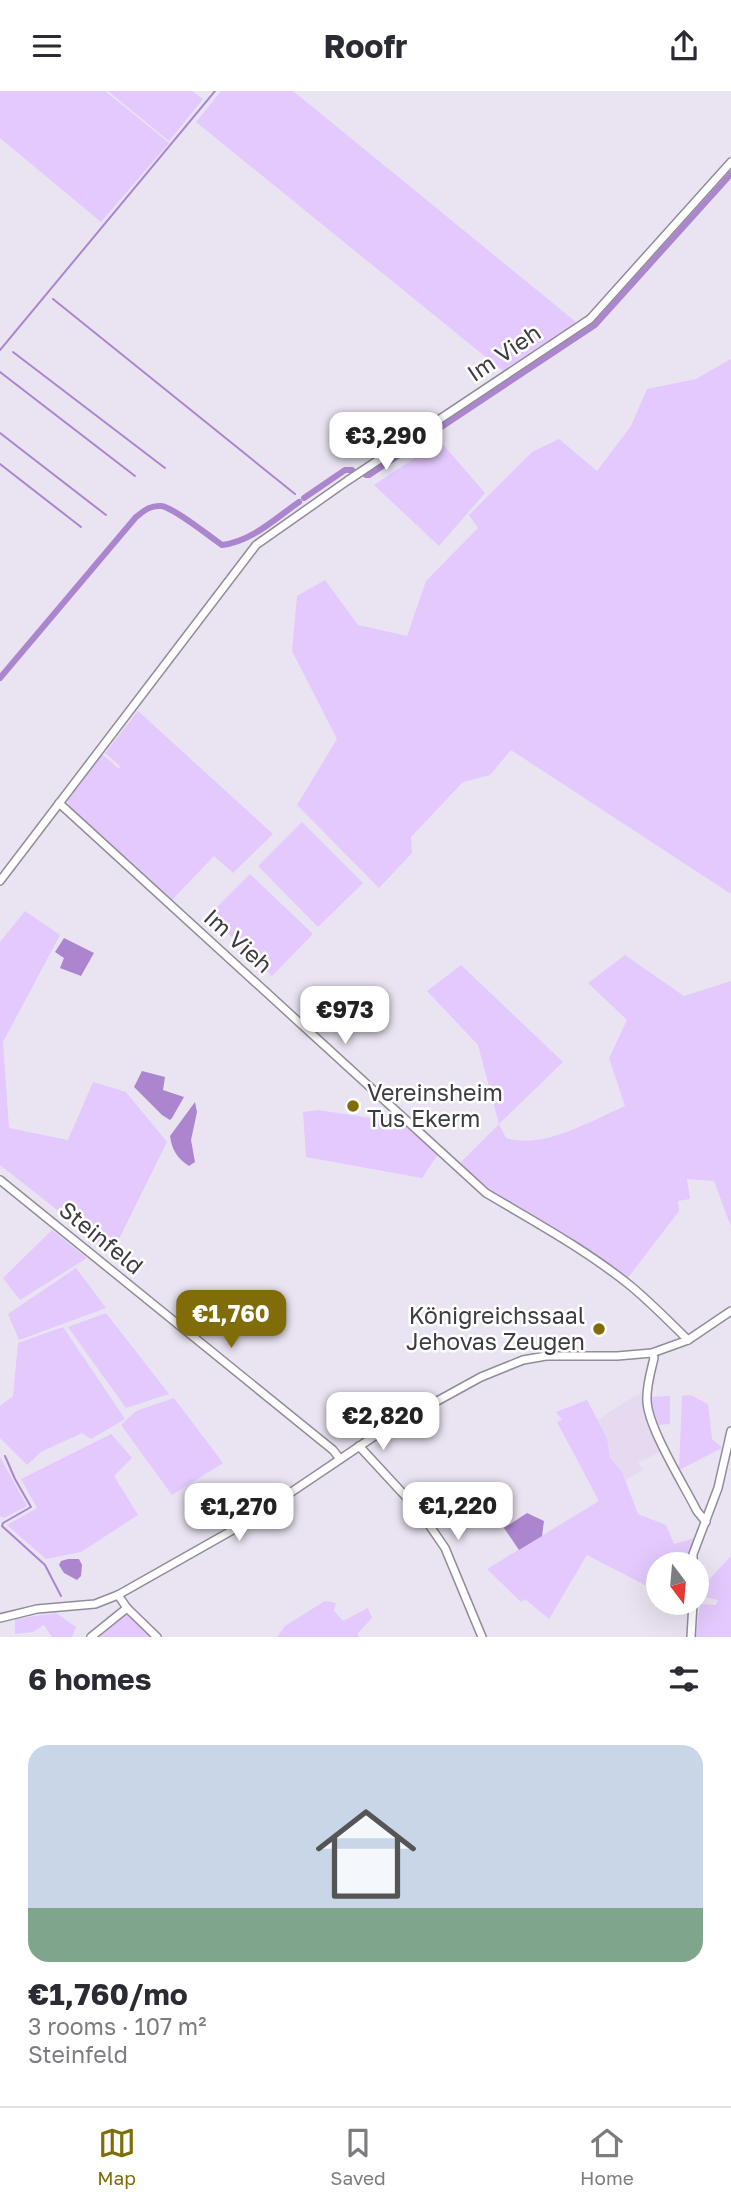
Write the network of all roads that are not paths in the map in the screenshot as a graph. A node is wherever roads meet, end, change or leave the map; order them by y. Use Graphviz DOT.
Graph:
graph roads {
  1 [pos="731,162"];
  2 [pos="59,803"];
  3 [pos="0,881"];
  4 [pos="0,1180"];
  5 [pos="731,1311"];
  6 [pos="688,1340"];
  7 [pos="652,1353"];
  8 [pos="731,1431"];
  9 [pos="359,1446"];
  10 [pos="340,1459"];
  11 [pos="706,1522"];
  12 [pos="694,1552"];
  13 [pos="118,1595"];
  14 [pos="127,1608"];
  15 [pos="692,1615"];
  16 [pos="0,1618"];
  17 [pos="92,1637"];
  18 [pos="158,1637"];
  19 [pos="482,1637"];
  20 [pos="691,1637"];
  1 -- 2 [label="street, Im Vieh"];
  2 -- 3 [label="street, Im Vieh"];
  2 -- 6 [label="street, Im Vieh"];
  4 -- 10 [label="street, Steinfeld"];
  5 -- 6 [label="street"];
  6 -- 7 [label="street"];
  7 -- 9 [label="street"];
  7 -- 11 [label="street"];
  8 -- 11 [label="street"];
  9 -- 10 [label="street"];
  9 -- 19 [label="street"];
  10 -- 13 [label="street"];
  11 -- 12 [label="street"];
  13 -- 14 [label="street"];
  13 -- 16 [label="street"];
  14 -- 17 [label="street"];
  14 -- 18 [label="street"];
  15 -- 20 [label="street"];
}
